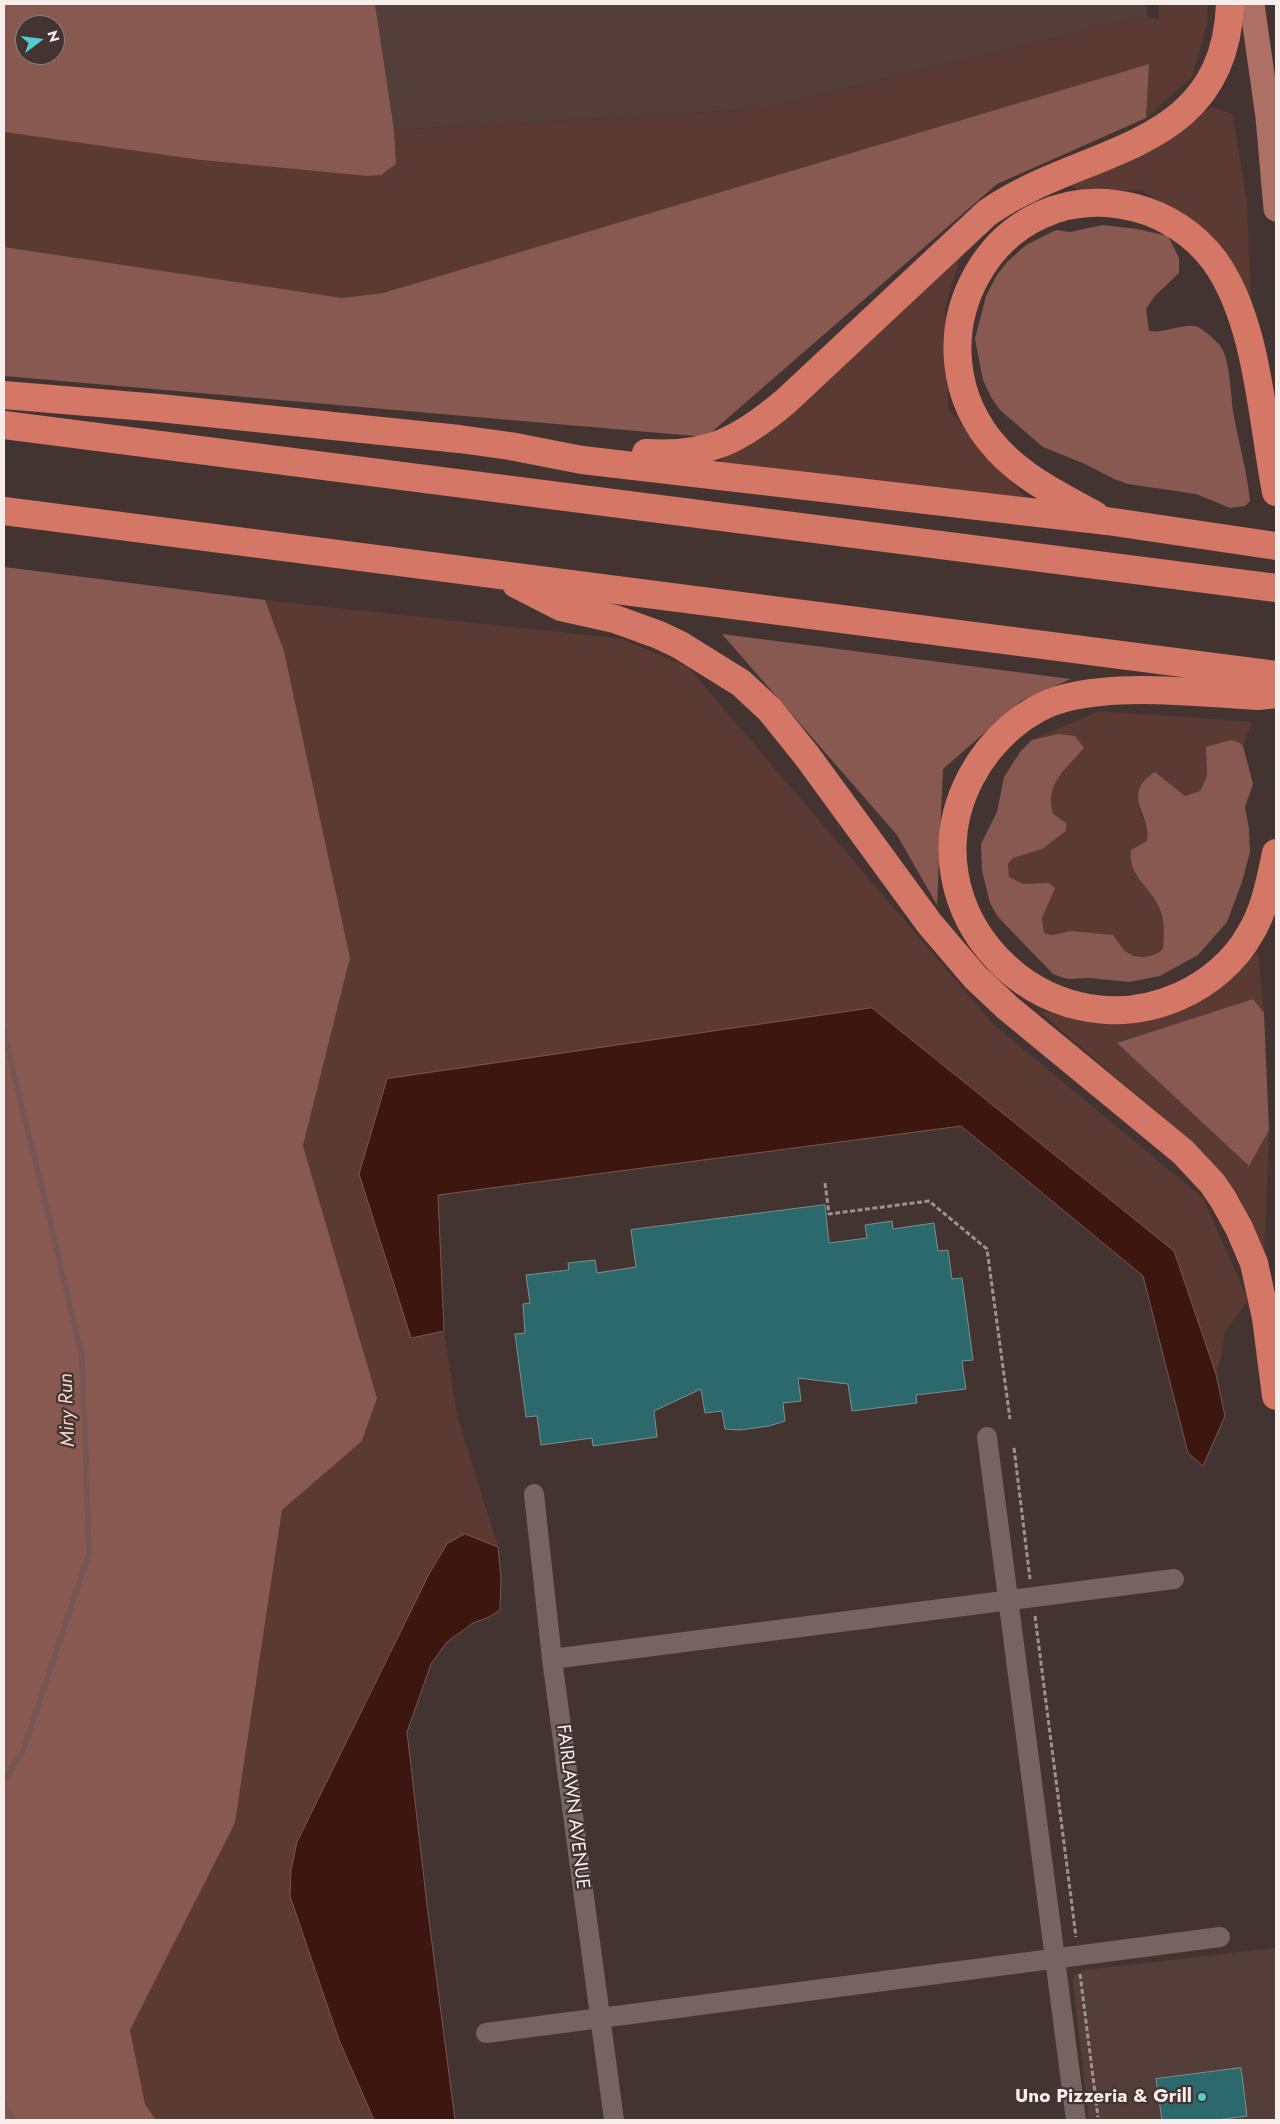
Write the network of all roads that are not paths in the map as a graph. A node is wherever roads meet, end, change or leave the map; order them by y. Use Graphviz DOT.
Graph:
graph roads {
  1 [pos="1230,4"];
  2 [pos="1252,4"];
  3 [pos="1276,209"];
  4 [pos="4,395"];
  5 [pos="4,424"];
  6 [pos="510,446"];
  7 [pos="1276,492"];
  8 [pos="4,511"];
  9 [pos="1107,521"];
  10 [pos="1276,546"];
  11 [pos="499,575"];
  12 [pos="1276,588"];
  13 [pos="1276,675"];
  14 [pos="1276,694"];
  15 [pos="1276,853"];
  16 [pos="1276,1396"];
  17 [pos="987,1437"];
  18 [pos="534,1494"];
  19 [pos="1174,1579"];
  20 [pos="1007,1600"];
  21 [pos="552,1659"];
  22 [pos="1220,1937"];
  23 [pos="1053,1959"];
  24 [pos="599,2018"];
  25 [pos="486,2033"];
  26 [pos="614,2120"];
  27 [pos="1076,2120"];
  1 -- 6 [label="highway"];
  2 -- 3 [label="main road"];
  4 -- 6 [label="highway"];
  5 -- 12 [label="highway"];
  6 -- 9 [label="highway"];
  7 -- 9 [label="highway"];
  8 -- 11 [label="highway"];
  9 -- 10 [label="highway"];
  11 -- 13 [label="highway"];
  11 -- 16 [label="highway"];
  14 -- 15 [label="highway"];
  17 -- 20 [label="street"];
  18 -- 21 [label="street, FAIRLAWN AVENUE"];
  19 -- 20 [label="street"];
  20 -- 21 [label="street"];
  20 -- 23 [label="street"];
  21 -- 24 [label="street, FAIRLAWN AVENUE"];
  22 -- 23 [label="street"];
  23 -- 24 [label="street"];
  23 -- 27 [label="street"];
  24 -- 25 [label="street"];
  24 -- 26 [label="street, FAIRLAWN AVENUE"];
}
